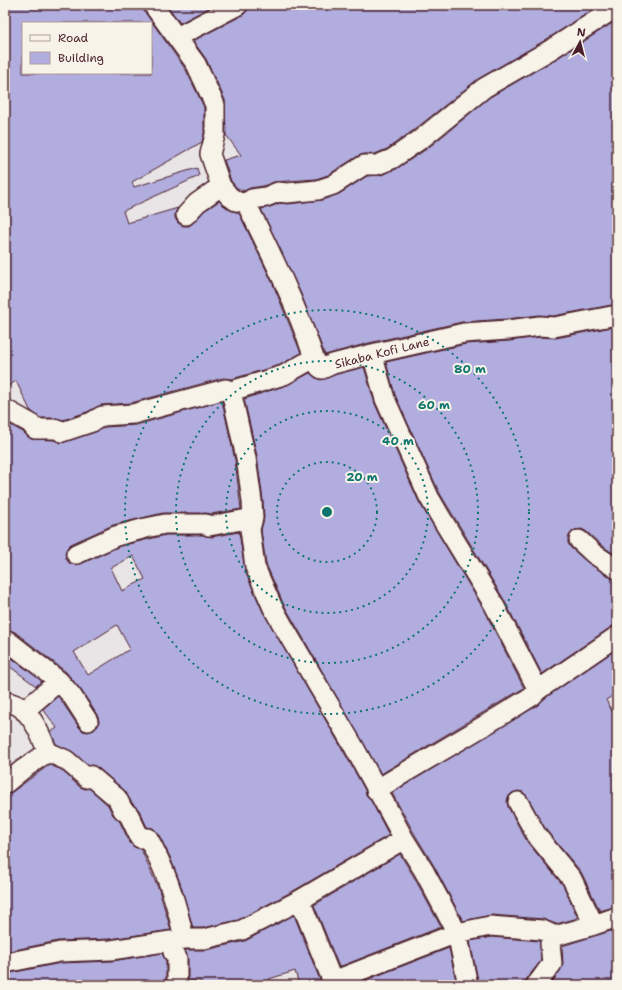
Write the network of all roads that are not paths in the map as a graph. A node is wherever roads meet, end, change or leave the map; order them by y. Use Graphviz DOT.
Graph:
graph roads {
  1 [pos="153,5"];
  2 [pos="238,5"];
  3 [pos="617,7"];
  4 [pos="177,37"];
  5 [pos="221,186"];
  6 [pos="246,203"];
  7 [pos="186,215"];
  8 [pos="617,315"];
  9 [pos="372,354"];
  10 [pos="314,358"];
  11 [pos="231,391"];
  12 [pos="5,408"];
  13 [pos="253,518"];
  14 [pos="579,540"];
  15 [pos="76,554"];
  16 [pos="617,568"];
  17 [pos="8,641"];
  18 [pos="615,641"];
  19 [pos="59,682"];
  20 [pos="538,690"];
  21 [pos="5,701"];
  22 [pos="24,711"];
  23 [pos="88,721"];
  24 [pos="48,752"];
  25 [pos="5,784"];
  26 [pos="376,790"];
  27 [pos="518,802"];
  28 [pos="404,839"];
  29 [pos="300,900"];
  30 [pos="617,917"];
  31 [pos="594,925"];
  32 [pos="457,933"];
  33 [pos="555,936"];
  34 [pos="178,940"];
  35 [pos="5,963"];
  36 [pos="334,983"];
  37 [pos="177,985"];
  38 [pos="468,985"];
  39 [pos="536,985"];
  1 -- 4 [label="street"];
  2 -- 4 [label="street"];
  3 -- 6 [label="street"];
  4 -- 5 [label="street"];
  5 -- 6 [label="street"];
  5 -- 7 [label="street"];
  6 -- 10 [label="street"];
  8 -- 9 [label="street, Sikaba Kofi Lane"];
  9 -- 10 [label="street, Sikaba Kofi Lane"];
  9 -- 20 [label="street"];
  10 -- 11 [label="street"];
  11 -- 12 [label="street"];
  11 -- 13 [label="street"];
  13 -- 15 [label="street"];
  13 -- 26 [label="street"];
  14 -- 16 [label="street"];
  17 -- 19 [label="street"];
  18 -- 20 [label="street"];
  19 -- 22 [label="street"];
  19 -- 23 [label="street"];
  20 -- 26 [label="street"];
  21 -- 22 [label="street"];
  22 -- 24 [label="street"];
  24 -- 25 [label="street"];
  24 -- 34 [label="street"];
  26 -- 28 [label="street"];
  27 -- 31 [label="street"];
  28 -- 29 [label="street"];
  28 -- 32 [label="street"];
  29 -- 34 [label="street"];
  29 -- 36 [label="street"];
  30 -- 31 [label="street"];
  31 -- 33 [label="street"];
  32 -- 33 [label="street"];
  32 -- 36 [label="street"];
  32 -- 38 [label="street"];
  33 -- 39 [label="street"];
  34 -- 35 [label="street"];
  34 -- 37 [label="street"];
}
